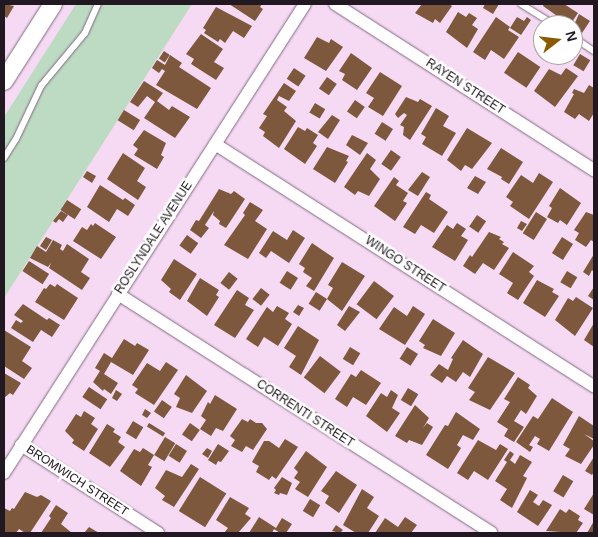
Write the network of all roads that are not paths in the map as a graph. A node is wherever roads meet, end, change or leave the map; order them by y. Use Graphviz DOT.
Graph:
graph roads {
  1 [pos="53,4"];
  2 [pos="98,4"];
  3 [pos="305,4"];
  4 [pos="335,4"];
  5 [pos="521,4"];
  6 [pos="538,15"];
  7 [pos="583,44"];
  8 [pos="594,51"];
  9 [pos="4,81"];
  10 [pos="215,144"];
  11 [pos="4,158"];
  12 [pos="594,170"];
  13 [pos="118,294"];
  14 [pos="594,386"];
  15 [pos="21,445"];
  16 [pos="4,472"];
  17 [pos="158,533"];
  18 [pos="491,533"];
  1 -- 9 [label="street"];
  2 -- 11 [label="lane"];
  3 -- 10 [label="street, ROSLYNDALE AVENUE"];
  4 -- 12 [label="street, RAYEN STREET"];
  5 -- 6 [label="lane"];
  7 -- 8 [label="lane"];
  10 -- 13 [label="street, ROSLYNDALE AVENUE"];
  10 -- 14 [label="street, WINGO STREET"];
  13 -- 15 [label="street, ROSLYNDALE AVENUE"];
  13 -- 18 [label="street, CORRENTI STREET"];
  15 -- 16 [label="street, ROSLYNDALE AVENUE"];
  15 -- 17 [label="street, BROMWICH STREET"];
}
